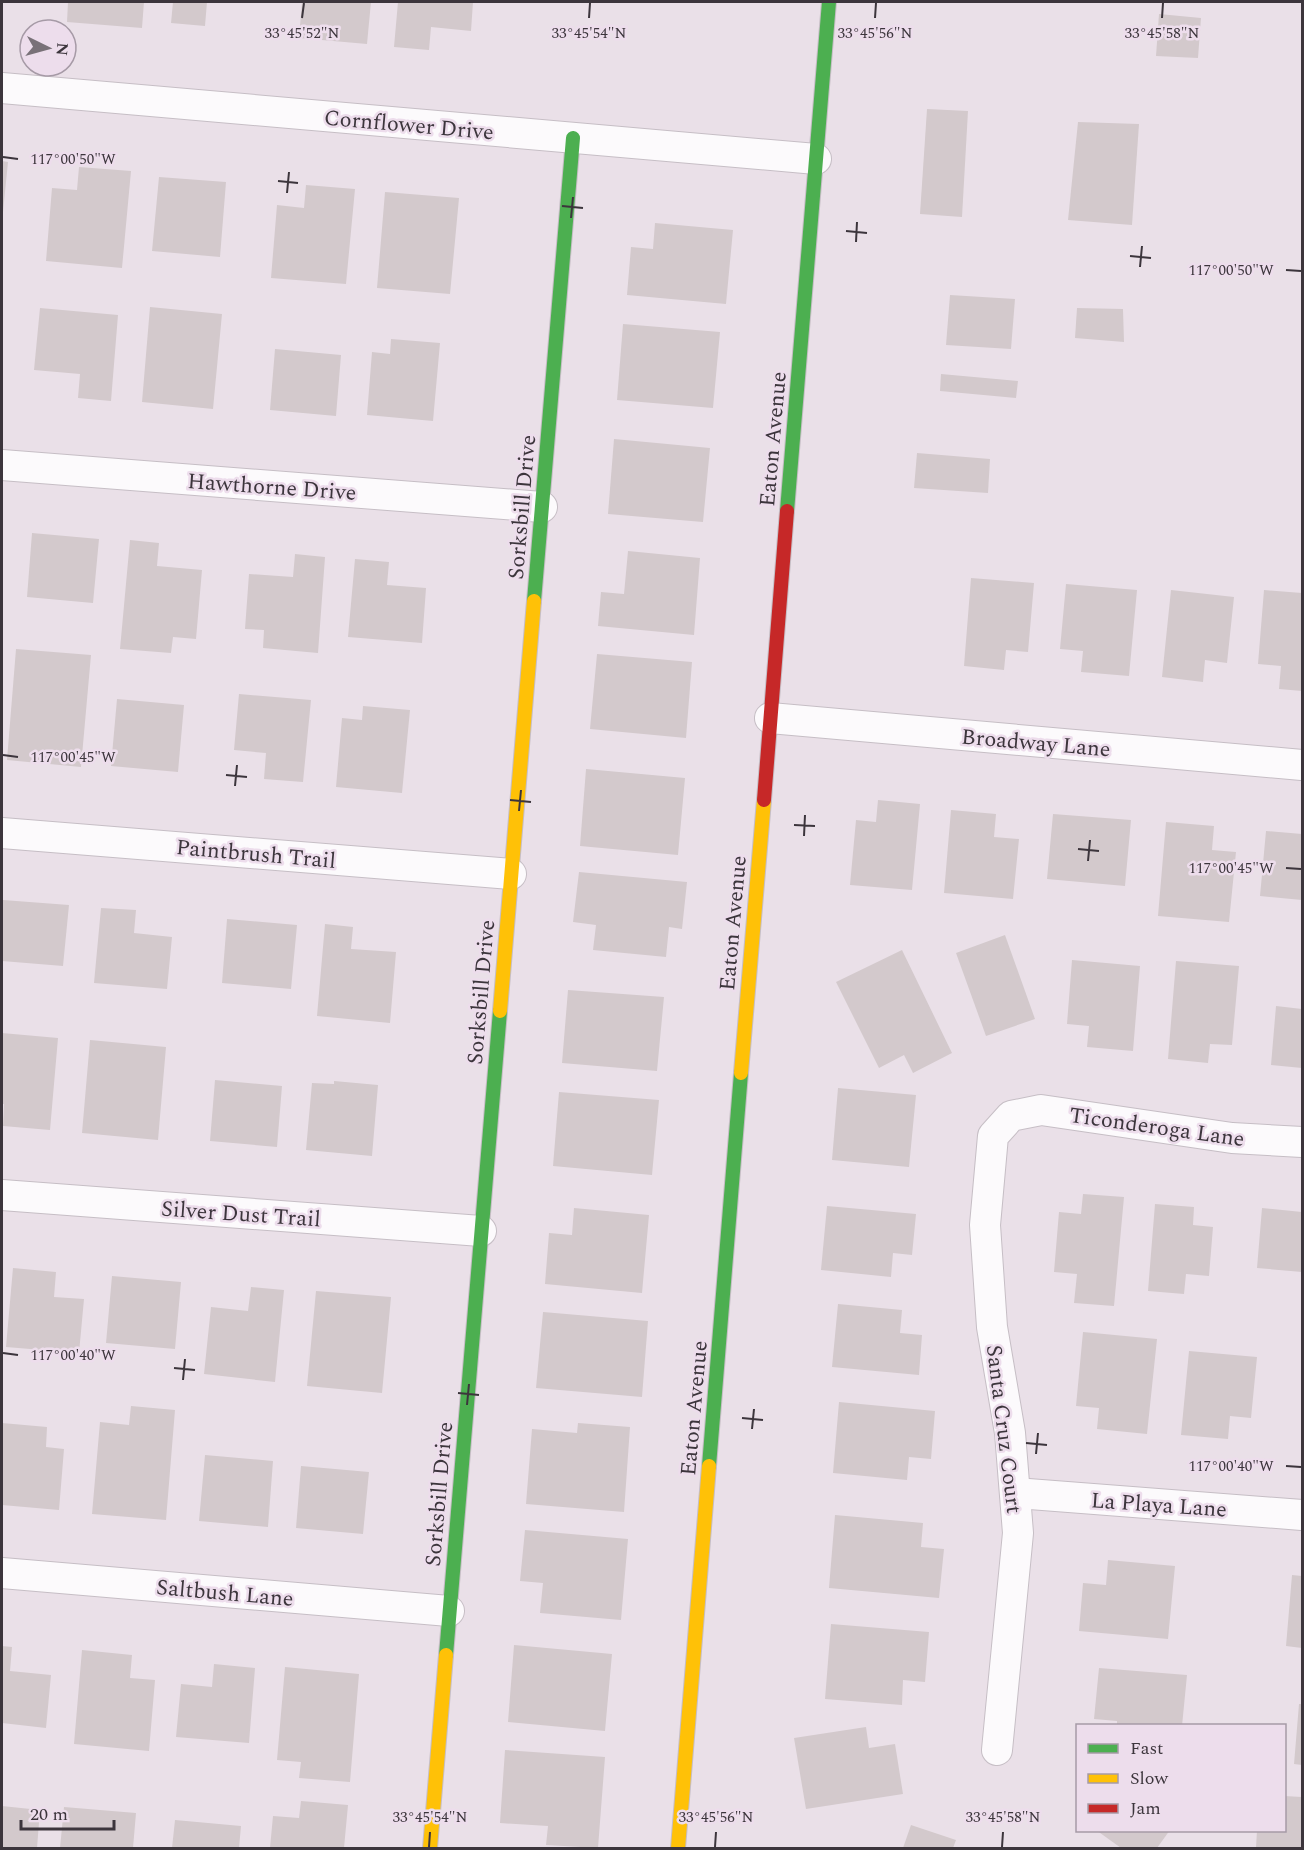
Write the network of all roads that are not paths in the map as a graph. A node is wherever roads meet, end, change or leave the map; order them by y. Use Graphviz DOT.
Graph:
graph roads {
  1 [pos="829,2"];
  2 [pos="2,88"];
  3 [pos="573,138"];
  4 [pos="816,159"];
  5 [pos="2,465"];
  6 [pos="542,507"];
  7 [pos="770,718"];
  8 [pos="1302,765"];
  9 [pos="2,833"];
  10 [pos="511,874"];
  11 [pos="1011,1116"];
  12 [pos="1302,1142"];
  13 [pos="2,1195"];
  14 [pos="481,1231"];
  15 [pos="1015,1493"];
  16 [pos="1302,1515"];
  17 [pos="2,1573"];
  18 [pos="449,1611"];
  19 [pos="997,1750"];
  20 [pos="430,1848"];
  21 [pos="678,1848"];
  1 -- 4 [label="street, Eaton Avenue"];
  2 -- 3 [label="street, Cornflower Drive"];
  3 -- 4 [label="street, Cornflower Drive"];
  3 -- 6 [label="street, Sorksbill Drive"];
  4 -- 7 [label="street, Eaton Avenue"];
  5 -- 6 [label="street, Hawthorne Drive"];
  6 -- 10 [label="street, Sorksbill Drive"];
  7 -- 8 [label="street, Broadway Lane"];
  7 -- 21 [label="street, Eaton Avenue"];
  9 -- 10 [label="street, Paintbrush Trail"];
  10 -- 14 [label="street, Sorksbill Drive"];
  11 -- 12 [label="street, Ticonderoga Lane"];
  11 -- 15 [label="street, Santa Cruz Court"];
  13 -- 14 [label="street, Silver Dust Trail"];
  14 -- 18 [label="street, Sorksbill Drive"];
  15 -- 16 [label="street, La Playa Lane"];
  15 -- 19 [label="street, Santa Cruz Court"];
  17 -- 18 [label="street, Saltbush Lane"];
  18 -- 20 [label="street, Sorksbill Drive"];
}
